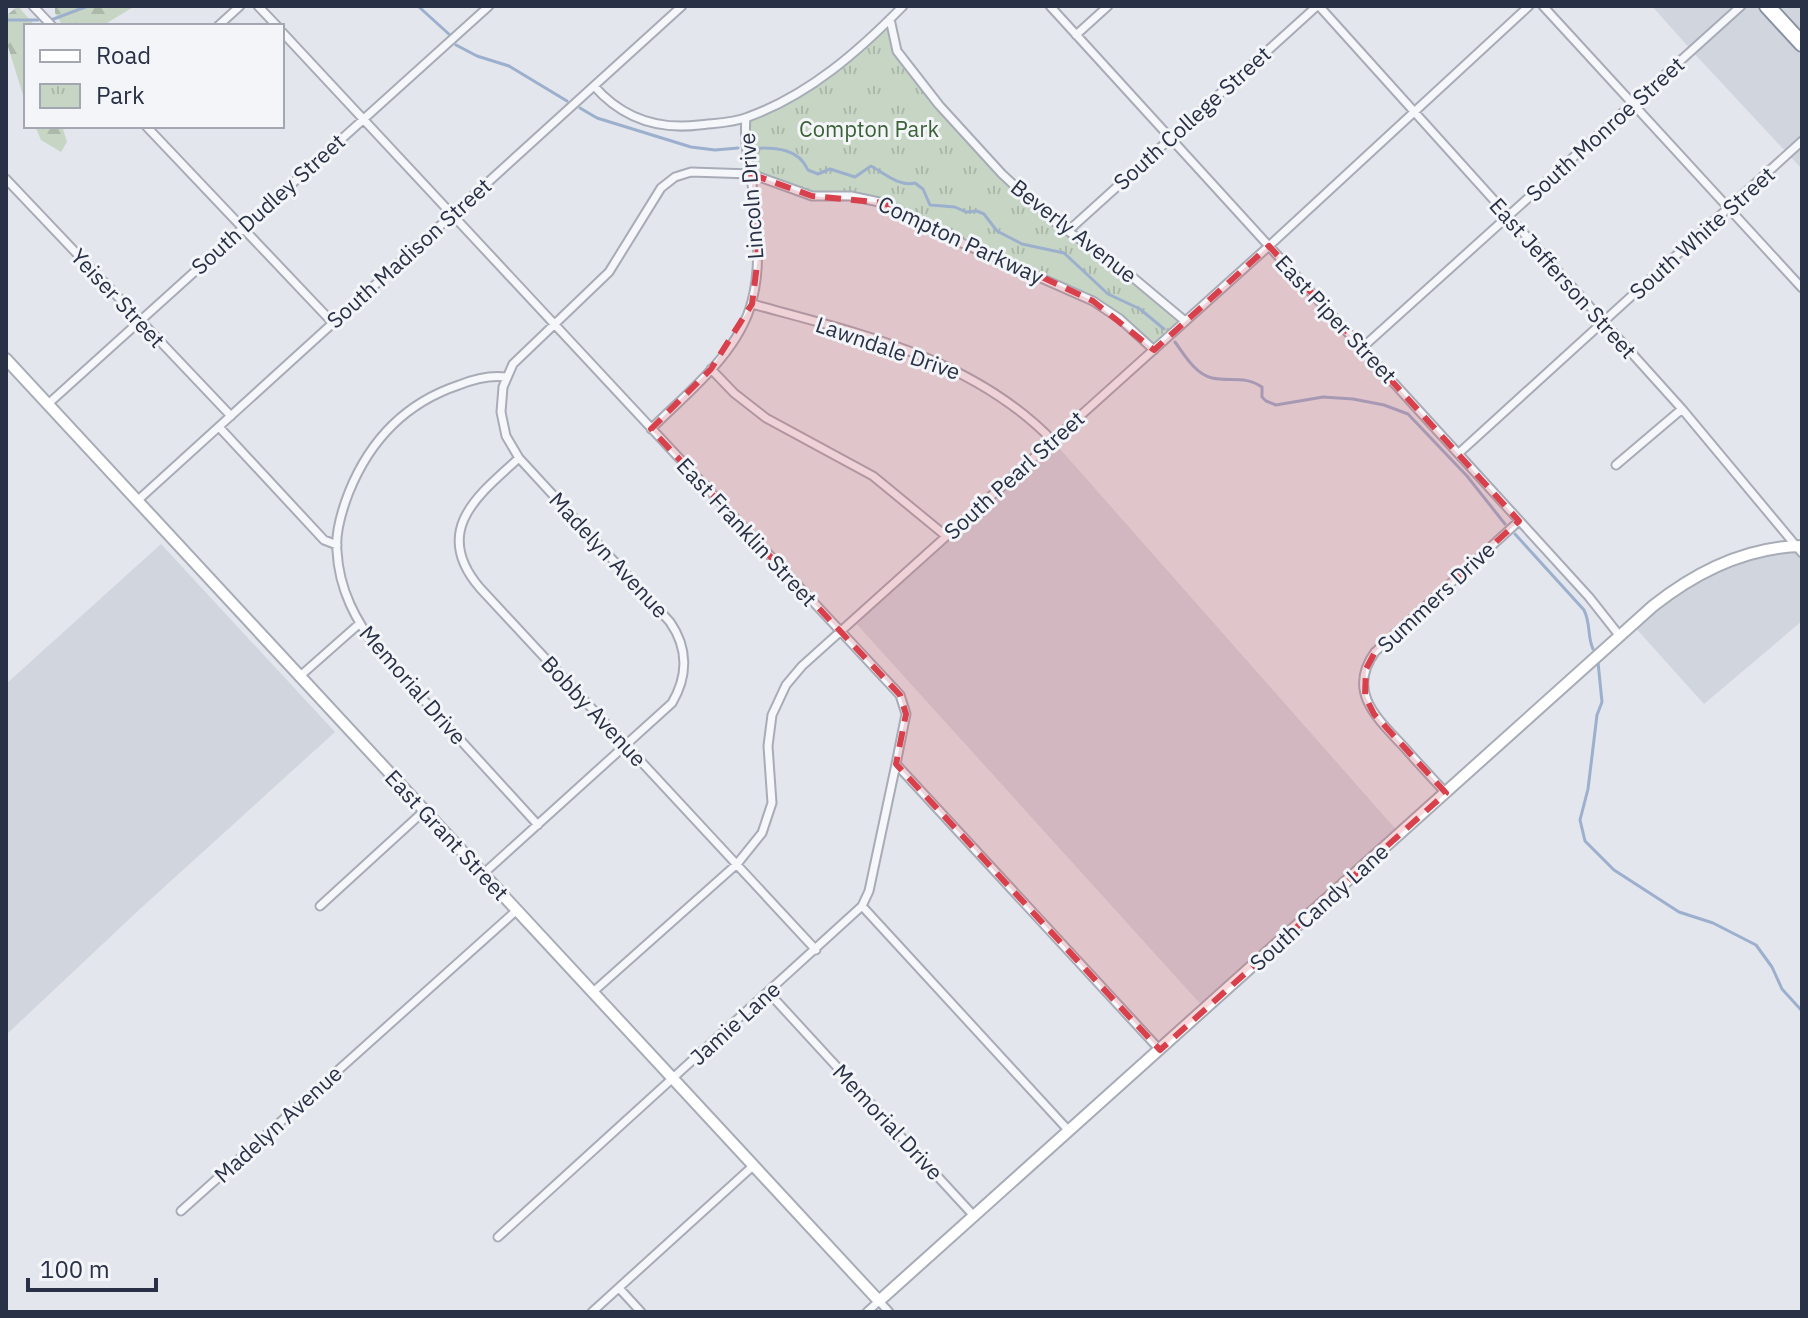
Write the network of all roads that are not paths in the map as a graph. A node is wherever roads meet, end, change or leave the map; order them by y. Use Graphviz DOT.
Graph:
graph roads {
  1 [pos="33,6"];
  2 [pos="240,6"];
  3 [pos="258,6"];
  4 [pos="489,6"];
  5 [pos="682,6"];
  6 [pos="903,6"];
  7 [pos="1050,6"];
  8 [pos="1108,6"];
  9 [pos="1318,6"];
  10 [pos="1529,6"];
  11 [pos="1543,6"];
  12 [pos="1741,6"];
  13 [pos="1767,6"];
  14 [pos="890,19"];
  15 [pos="50,24"];
  16 [pos="220,24"];
  17 [pos="275,24"];
  18 [pos="284,34"];
  19 [pos="1076,35"];
  20 [pos="1802,44"];
  21 [pos="594,86"];
  22 [pos="1633,104"];
  23 [pos="1414,112"];
  24 [pos="364,118"];
  25 [pos="746,118"];
  26 [pos="148,128"];
  27 [pos="1170,138"];
  28 [pos="1802,141"];
  29 [pos="751,174"];
  30 [pos="6,179"];
  31 [pos="1729,208"];
  32 [pos="452,213"];
  33 [pos="1508,217"];
  34 [pos="243,226"];
  35 [pos="1068,231"];
  36 [pos="1269,246"];
  37 [pos="1802,288"];
  38 [pos="752,304"];
  39 [pos="140,320"];
  40 [pos="1185,321"];
  41 [pos="332,322"];
  42 [pos="1603,323"];
  43 [pos="554,326"];
  44 [pos="1363,347"];
  45 [pos="1154,350"];
  46 [pos="6,359"];
  47 [pos="711,369"];
  48 [pos="506,377"];
  49 [pos="48,404"];
  50 [pos="1682,409"];
  51 [pos="231,416"];
  52 [pos="219,427"];
  53 [pos="651,429"];
  54 [pos="1053,441"];
  55 [pos="1459,453"];
  56 [pos="519,458"];
  57 [pos="1616,465"];
  58 [pos="137,501"];
  59 [pos="1519,521"];
  60 [pos="946,536"];
  61 [pos="337,545"];
  62 [pos="1800,549"];
  63 [pos="359,624"];
  64 [pos="840,632"];
  65 [pos="1619,635"];
  66 [pos="299,677"];
  67 [pos="627,746"];
  68 [pos="896,764"];
  69 [pos="1446,793"];
  70 [pos="424,811"];
  71 [pos="538,825"];
  72 [pos="737,864"];
  73 [pos="483,874"];
  74 [pos="320,906"];
  75 [pos="862,906"];
  76 [pos="517,910"];
  77 [pos="816,950"];
  78 [pos="593,992"];
  79 [pos="769,993"];
  80 [pos="1160,1050"];
  81 [pos="673,1079"];
  82 [pos="1069,1131"];
  83 [pos="753,1166"];
  84 [pos="181,1211"];
  85 [pos="974,1216"];
  86 [pos="498,1237"];
  87 [pos="619,1288"];
  88 [pos="879,1301"];
  89 [pos="592,1312"];
  90 [pos="641,1312"];
  91 [pos="867,1312"];
  92 [pos="889,1312"];
  1 -- 15 [label="street"];
  2 -- 16 [label="street"];
  3 -- 17 [label="street"];
  4 -- 24 [label="street, South Dudley Street"];
  5 -- 21 [label="street, South Madison Street"];
  6 -- 14 [label="street"];
  7 -- 19 [label="street, East Piper Street"];
  8 -- 19 [label="street"];
  9 -- 23 [label="street, East Jefferson Street"];
  9 -- 27 [label="street, South College Street"];
  10 -- 23 [label="street, South Pearl Street"];
  11 -- 22 [label="street"];
  12 -- 22 [label="street, South Monroe Street"];
  13 -- 20 [label="highway"];
  14 -- 25 [label="street"];
  14 -- 35 [label="street, Beverly Avenue"];
  18 -- 24 [label="street, East Franklin Street"];
  19 -- 27 [label="street, East Piper Street"];
  21 -- 25 [label="street"];
  21 -- 32 [label="street, South Madison Street"];
  22 -- 31 [label="street"];
  22 -- 33 [label="street, South Monroe Street"];
  23 -- 33 [label="street, East Jefferson Street"];
  23 -- 36 [label="street, South Pearl Street"];
  24 -- 32 [label="street, East Franklin Street"];
  24 -- 34 [label="street, South Dudley Street"];
  25 -- 29 [label="street, Lincoln Drive"];
  26 -- 34 [label="street"];
  27 -- 35 [label="street, South College Street"];
  27 -- 36 [label="street, East Piper Street"];
  28 -- 31 [label="street, South White Street"];
  29 -- 38 [label="street, Lincoln Drive"];
  29 -- 43 [label="street"];
  29 -- 45 [label="street, Compton Parkway"];
  30 -- 39 [label="street, Yeiser Street"];
  31 -- 37 [label="street"];
  31 -- 42 [label="street, South White Street"];
  32 -- 41 [label="street, South Madison Street"];
  32 -- 43 [label="street, East Franklin Street"];
  33 -- 42 [label="street, East Jefferson Street"];
  33 -- 44 [label="street, South Monroe Street"];
  34 -- 39 [label="street, South Dudley Street"];
  34 -- 41 [label="street"];
  35 -- 40 [label="street, Beverly Avenue"];
  36 -- 40 [label="street, South Pearl Street"];
  36 -- 44 [label="street, East Piper Street"];
  38 -- 47 [label="street, Lincoln Drive"];
  38 -- 54 [label="street, Lawndale Drive"];
  39 -- 49 [label="street, South Dudley Street"];
  39 -- 51 [label="street, Yeiser Street"];
  40 -- 45 [label="street, South Pearl Street"];
  41 -- 51 [label="street, South Madison Street"];
  42 -- 50 [label="street, East Jefferson Street"];
  42 -- 55 [label="street, South White Street"];
  43 -- 48 [label="street"];
  43 -- 53 [label="street, East Franklin Street"];
  44 -- 55 [label="street, East Piper Street"];
  45 -- 54 [label="street, South Pearl Street"];
  46 -- 49 [label="main road, East Grant Street"];
  47 -- 53 [label="street, Lincoln Drive"];
  47 -- 60 [label="street"];
  48 -- 56 [label="street, Madelyn Avenue"];
  48 -- 61 [label="street, Memorial Drive"];
  49 -- 58 [label="main road, East Grant Street"];
  50 -- 57 [label="street"];
  50 -- 62 [label="street, East Jefferson Street"];
  51 -- 52 [label="street, South Madison Street"];
  52 -- 58 [label="street, South Madison Street"];
  52 -- 61 [label="street"];
  53 -- 64 [label="street, East Franklin Street"];
  54 -- 60 [label="street, South Pearl Street"];
  55 -- 59 [label="street, East Piper Street"];
  56 -- 67 [label="street, Madelyn Avenue"];
  56 -- 67 [label="street, Bobby Avenue"];
  58 -- 66 [label="main road, East Grant Street"];
  59 -- 65 [label="street, East Piper Street"];
  59 -- 69 [label="street, Summers Drive"];
  60 -- 64 [label="street, South Pearl Street"];
  61 -- 63 [label="street, Memorial Drive"];
  62 -- 65 [label="main road, South Candy Lane"];
  63 -- 66 [label="street"];
  63 -- 71 [label="street, Memorial Drive"];
  64 -- 68 [label="street, East Franklin Street"];
  64 -- 72 [label="street, South Pearl Street"];
  65 -- 69 [label="main road, South Candy Lane"];
  66 -- 70 [label="main road, East Grant Street"];
  67 -- 71 [label="street, Madelyn Avenue"];
  67 -- 72 [label="street, Bobby Avenue"];
  68 -- 75 [label="street, Jamie Lane"];
  68 -- 80 [label="street"];
  69 -- 80 [label="main road, South Candy Lane"];
  70 -- 73 [label="main road, East Grant Street"];
  70 -- 74 [label="street"];
  71 -- 73 [label="street, Madelyn Avenue"];
  72 -- 77 [label="street, Bobby Avenue"];
  72 -- 78 [label="street, South Pearl Street"];
  73 -- 76 [label="main road, East Grant Street"];
  75 -- 77 [label="street, Jamie Lane"];
  75 -- 82 [label="street"];
  76 -- 78 [label="main road, East Grant Street"];
  76 -- 84 [label="street, Madelyn Avenue"];
  77 -- 79 [label="street, Jamie Lane"];
  78 -- 81 [label="main road, East Grant Street"];
  79 -- 81 [label="street, Jamie Lane"];
  79 -- 85 [label="street, Memorial Drive"];
  80 -- 82 [label="main road, South Candy Lane"];
  81 -- 83 [label="main road, East Grant Street"];
  81 -- 86 [label="street, Jamie Lane"];
  82 -- 85 [label="main road, South Candy Lane"];
  83 -- 87 [label="street"];
  83 -- 88 [label="main road, East Grant Street"];
  85 -- 88 [label="main road, South Candy Lane"];
  87 -- 89 [label="street"];
  87 -- 90 [label="street"];
  88 -- 91 [label="street, South Candy Lane"];
  88 -- 92 [label="street, East Grant Street"];
}
